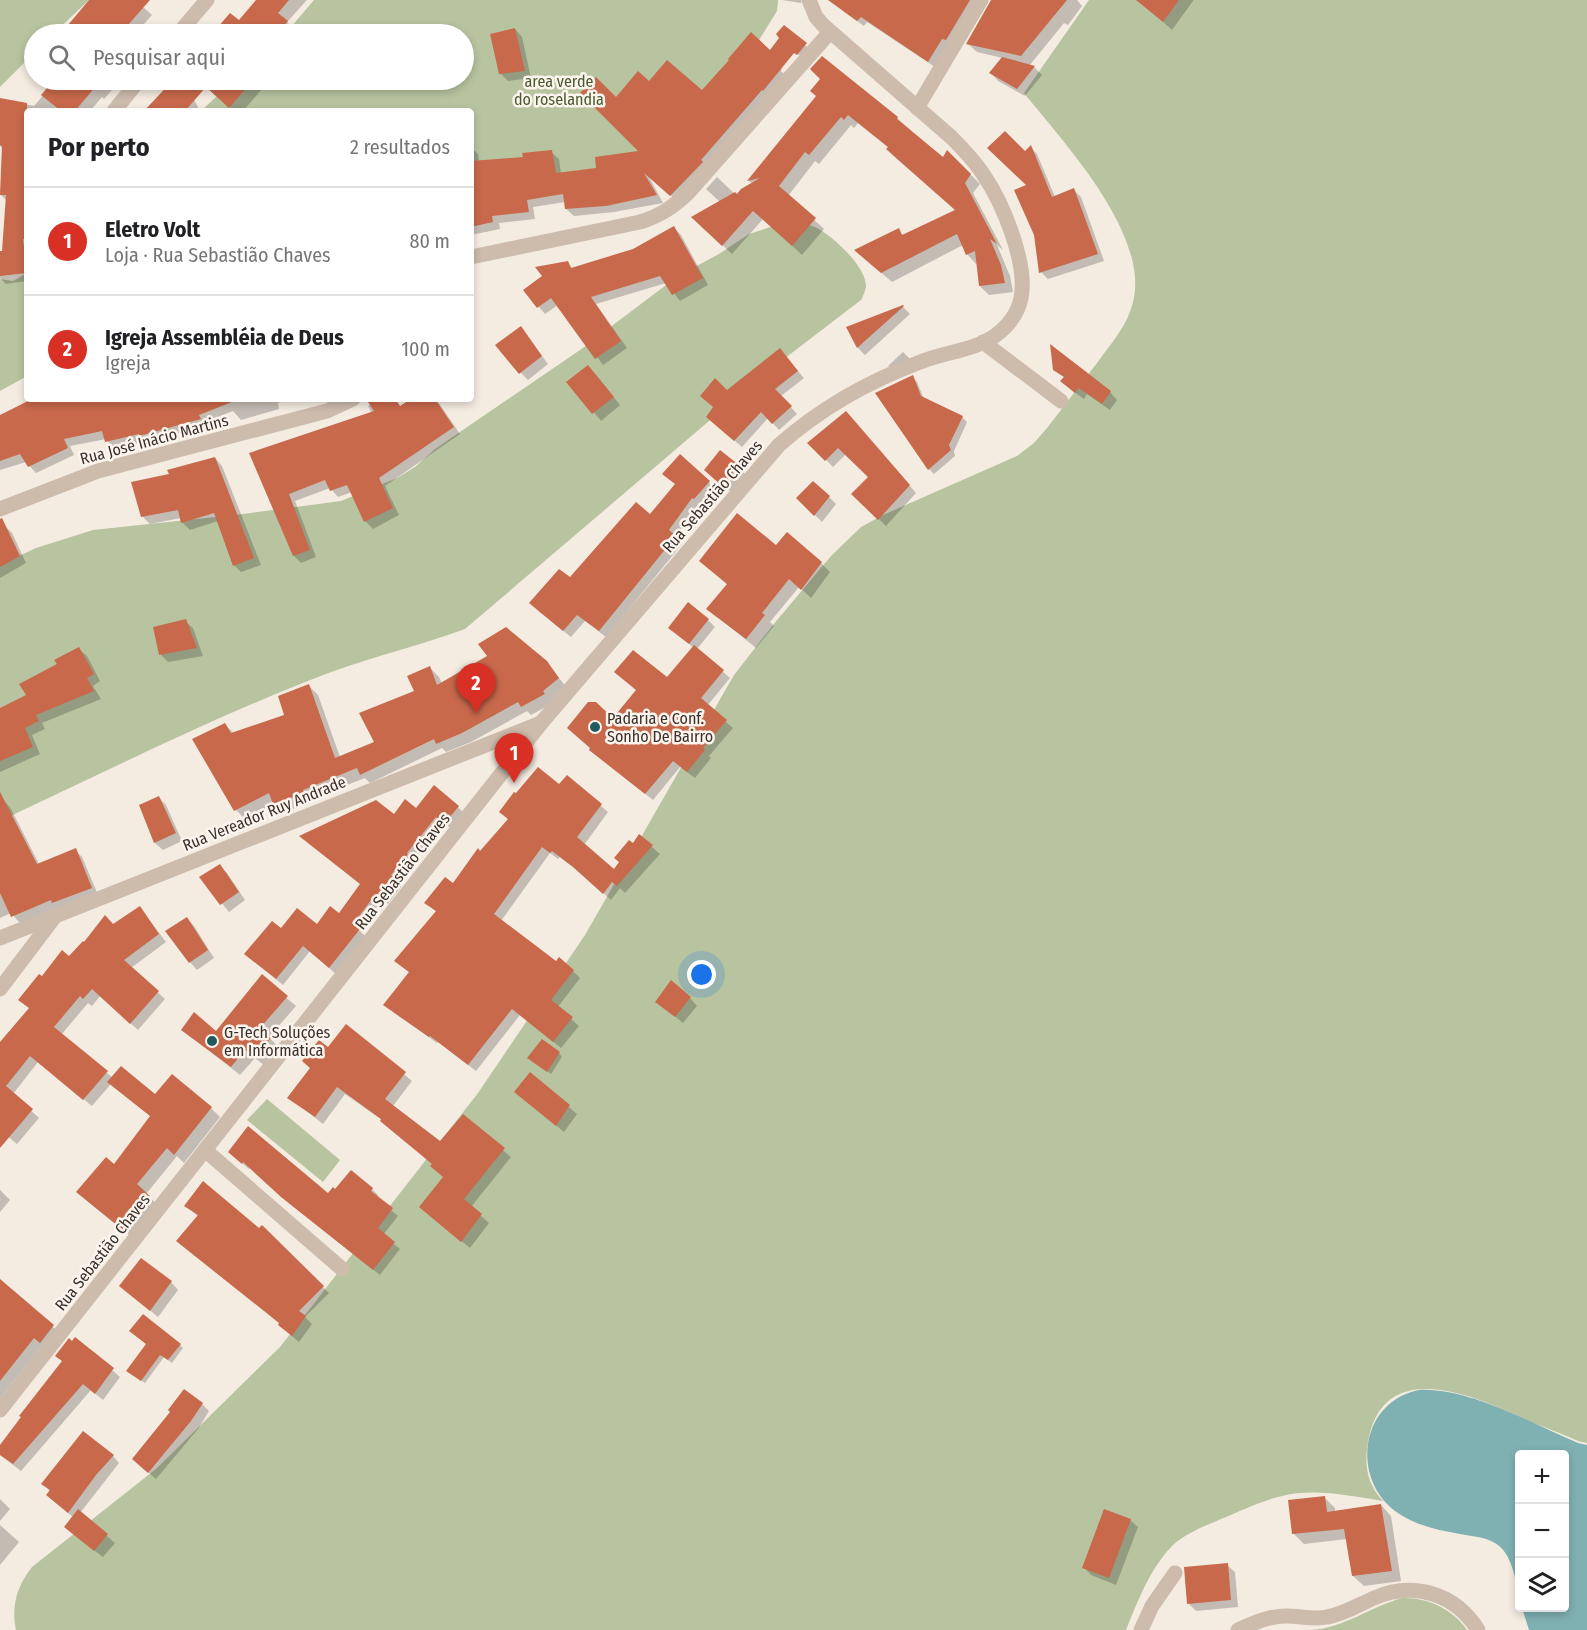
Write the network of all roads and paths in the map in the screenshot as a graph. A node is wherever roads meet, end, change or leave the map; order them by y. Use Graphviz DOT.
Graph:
graph roads {
  1 [pos="207,0"];
  2 [pos="809,0"];
  3 [pos="981,0"];
  4 [pos="187,24"];
  5 [pos="830,32"];
  6 [pos="131,90"];
  7 [pos="116,108"];
  8 [pos="917,108"];
  9 [pos="474,256"];
  10 [pos="983,342"];
  11 [pos="1061,401"];
  12 [pos="346,402"];
  13 [pos="0,509"];
  14 [pos="542,722"];
  15 [pos="56,915"];
  16 [pos="0,938"];
  17 [pos="0,989"];
  18 [pos="206,1150"];
  19 [pos="342,1269"];
  20 [pos="0,1410"];
  21 [pos="1175,1573"];
  22 [pos="1142,1630"];
  23 [pos="1238,1630"];
  24 [pos="1478,1630"];
  1 -- 4 [label="street"];
  2 -- 5 [label="street, Rua Sebastião Chaves"];
  3 -- 8 [label="street"];
  5 -- 8 [label="street, Rua Sebastião Chaves"];
  5 -- 9 [label="street"];
  6 -- 7 [label="street"];
  8 -- 10 [label="street, Rua Sebastião Chaves"];
  10 -- 11 [label="street"];
  10 -- 14 [label="street, Rua Sebastião Chaves"];
  12 -- 13 [label="street, Rua José Inácio Martins"];
  14 -- 15 [label="street, Rua Vereador Ruy Andrade"];
  14 -- 18 [label="street, Rua Sebastião Chaves"];
  15 -- 16 [label="street, Rua Vereador Ruy Andrade"];
  15 -- 17 [label="street"];
  18 -- 19 [label="street"];
  18 -- 20 [label="street, Rua Sebastião Chaves"];
  21 -- 22 [label="street"];
  23 -- 24 [label="street"];
}
